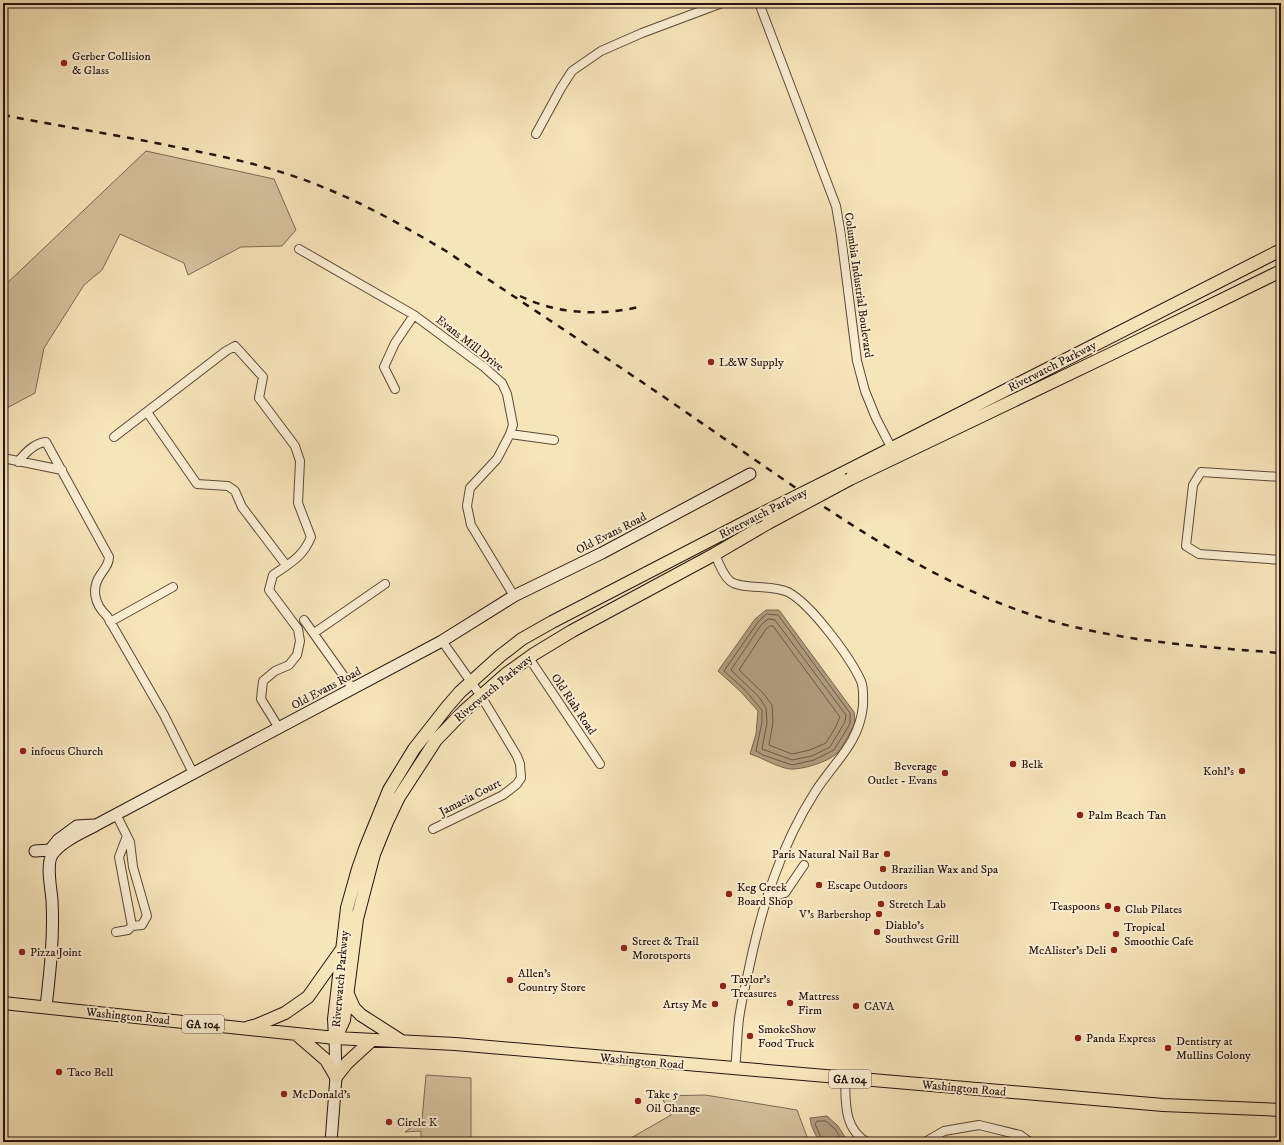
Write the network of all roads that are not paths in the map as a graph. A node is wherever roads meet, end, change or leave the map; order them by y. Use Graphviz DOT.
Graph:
graph roads {
  1 [pos="722,3"];
  2 [pos="759,3"];
  3 [pos="536,134"];
  4 [pos="299,249"];
  5 [pos="1281,250"];
  6 [pos="1281,271"];
  7 [pos="414,315"];
  8 [pos="395,389"];
  9 [pos="147,412"];
  10 [pos="510,434"];
  11 [pos="114,437"];
  12 [pos="554,440"];
  13 [pos="894,452"];
  14 [pos="3,458"];
  15 [pos="18,462"];
  16 [pos="62,470"];
  17 [pos="750,474"];
  18 [pos="844,477"];
  19 [pos="1281,477"];
  20 [pos="715,554"];
  21 [pos="1281,560"];
  22 [pos="286,565"];
  23 [pos="385,584"];
  24 [pos="173,587"];
  25 [pos="514,596"];
  26 [pos="304,620"];
  27 [pos="110,622"];
  28 [pos="314,633"];
  29 [pos="442,641"];
  30 [pos="529,658"];
  31 [pos="471,682"];
  32 [pos="353,689"];
  33 [pos="481,696"];
  34 [pos="279,728"];
  35 [pos="600,764"];
  36 [pos="194,773"];
  37 [pos="116,814"];
  38 [pos="98,824"];
  39 [pos="433,829"];
  40 [pos="127,836"];
  41 [pos="35,851"];
  42 [pos="804,866"];
  43 [pos="767,898"];
  44 [pos="132,926"];
  45 [pos="116,932"];
  46 [pos="342,948"];
  47 [pos="347,992"];
  48 [pos="3,1003"];
  49 [pos="46,1008"];
  50 [pos="243,1028"];
  51 [pos="296,1034"];
  52 [pos="335,1038"];
  53 [pos="372,1040"];
  54 [pos="403,1041"];
  55 [pos="735,1069"];
  56 [pos="336,1077"];
  57 [pos="845,1078"];
  58 [pos="1281,1110"];
  59 [pos="331,1142"];
  60 [pos="867,1142"];
  61 [pos="925,1142"];
  62 [pos="1030,1142"];
  1 -- 3 [label="street"];
  2 -- 13 [label="street, Columbia Industrial Boulevard"];
  4 -- 7 [label="street, Evans Mill Drive"];
  5 -- 13 [label="main road, Riverwatch Parkway"];
  6 -- 13 [label="main road, Riverwatch Parkway"];
  7 -- 8 [label="street"];
  7 -- 10 [label="street, Evans Mill Drive"];
  9 -- 11 [label="street"];
  9 -- 22 [label="street"];
  9 -- 22 [label="street"];
  10 -- 12 [label="street"];
  10 -- 25 [label="street, Evans Mill Drive"];
  13 -- 18 [label="main road, Riverwatch Parkway"];
  14 -- 15 [label="street"];
  15 -- 16 [label="street"];
  15 -- 16 [label="street"];
  16 -- 27 [label="street"];
  17 -- 25 [label="street, Old Evans Road"];
  18 -- 20 [label="main road, Riverwatch Parkway, bridge"];
  18 -- 31 [label="main road, Riverwatch Parkway, bridge"];
  19 -- 21 [label="street"];
  20 -- 30 [label="main road, Riverwatch Parkway"];
  20 -- 43 [label="street"];
  22 -- 34 [label="street"];
  23 -- 28 [label="street"];
  24 -- 27 [label="street"];
  25 -- 29 [label="street, Old Evans Road"];
  26 -- 28 [label="street"];
  27 -- 36 [label="street"];
  28 -- 32 [label="street"];
  29 -- 31 [label="street, Jamacia Court"];
  29 -- 32 [label="street, Old Evans Road"];
  30 -- 33 [label="main road, Riverwatch Parkway"];
  30 -- 35 [label="street, Old Riah Road"];
  31 -- 33 [label="street, Jamacia Court"];
  31 -- 46 [label="main road, Riverwatch Parkway"];
  32 -- 34 [label="street, Old Evans Road"];
  33 -- 39 [label="street, Jamacia Court"];
  33 -- 47 [label="main road, Riverwatch Parkway"];
  34 -- 36 [label="street, Old Evans Road"];
  36 -- 37 [label="street, Old Evans Road"];
  37 -- 38 [label="street, Old Evans Road"];
  37 -- 40 [label="street"];
  38 -- 41 [label="street"];
  38 -- 49 [label="street, Old Evans Road"];
  40 -- 44 [label="street"];
  40 -- 44 [label="street"];
  42 -- 43 [label="street"];
  43 -- 55 [label="street"];
  44 -- 45 [label="street"];
  46 -- 50 [label="main road"];
  46 -- 52 [label="main road, Riverwatch Parkway"];
  47 -- 52 [label="main road, Riverwatch Parkway"];
  47 -- 54 [label="main road"];
  48 -- 49 [label="main road, Washington Road / GA 104"];
  49 -- 50 [label="main road, Washington Road / GA 104"];
  50 -- 51 [label="main road, Washington Road / GA 104"];
  51 -- 52 [label="main road, Washington Road / GA 104"];
  51 -- 56 [label="main road"];
  52 -- 53 [label="main road, Washington Road / GA 104"];
  52 -- 56 [label="street"];
  53 -- 54 [label="main road, Washington Road / GA 104"];
  53 -- 56 [label="main road"];
  54 -- 55 [label="main road, Washington Road / GA 104"];
  55 -- 57 [label="main road, Washington Road / GA 104"];
  56 -- 59 [label="street"];
  57 -- 58 [label="main road, Washington Road / GA 104"];
  57 -- 60 [label="street"];
  61 -- 62 [label="street"];
}
